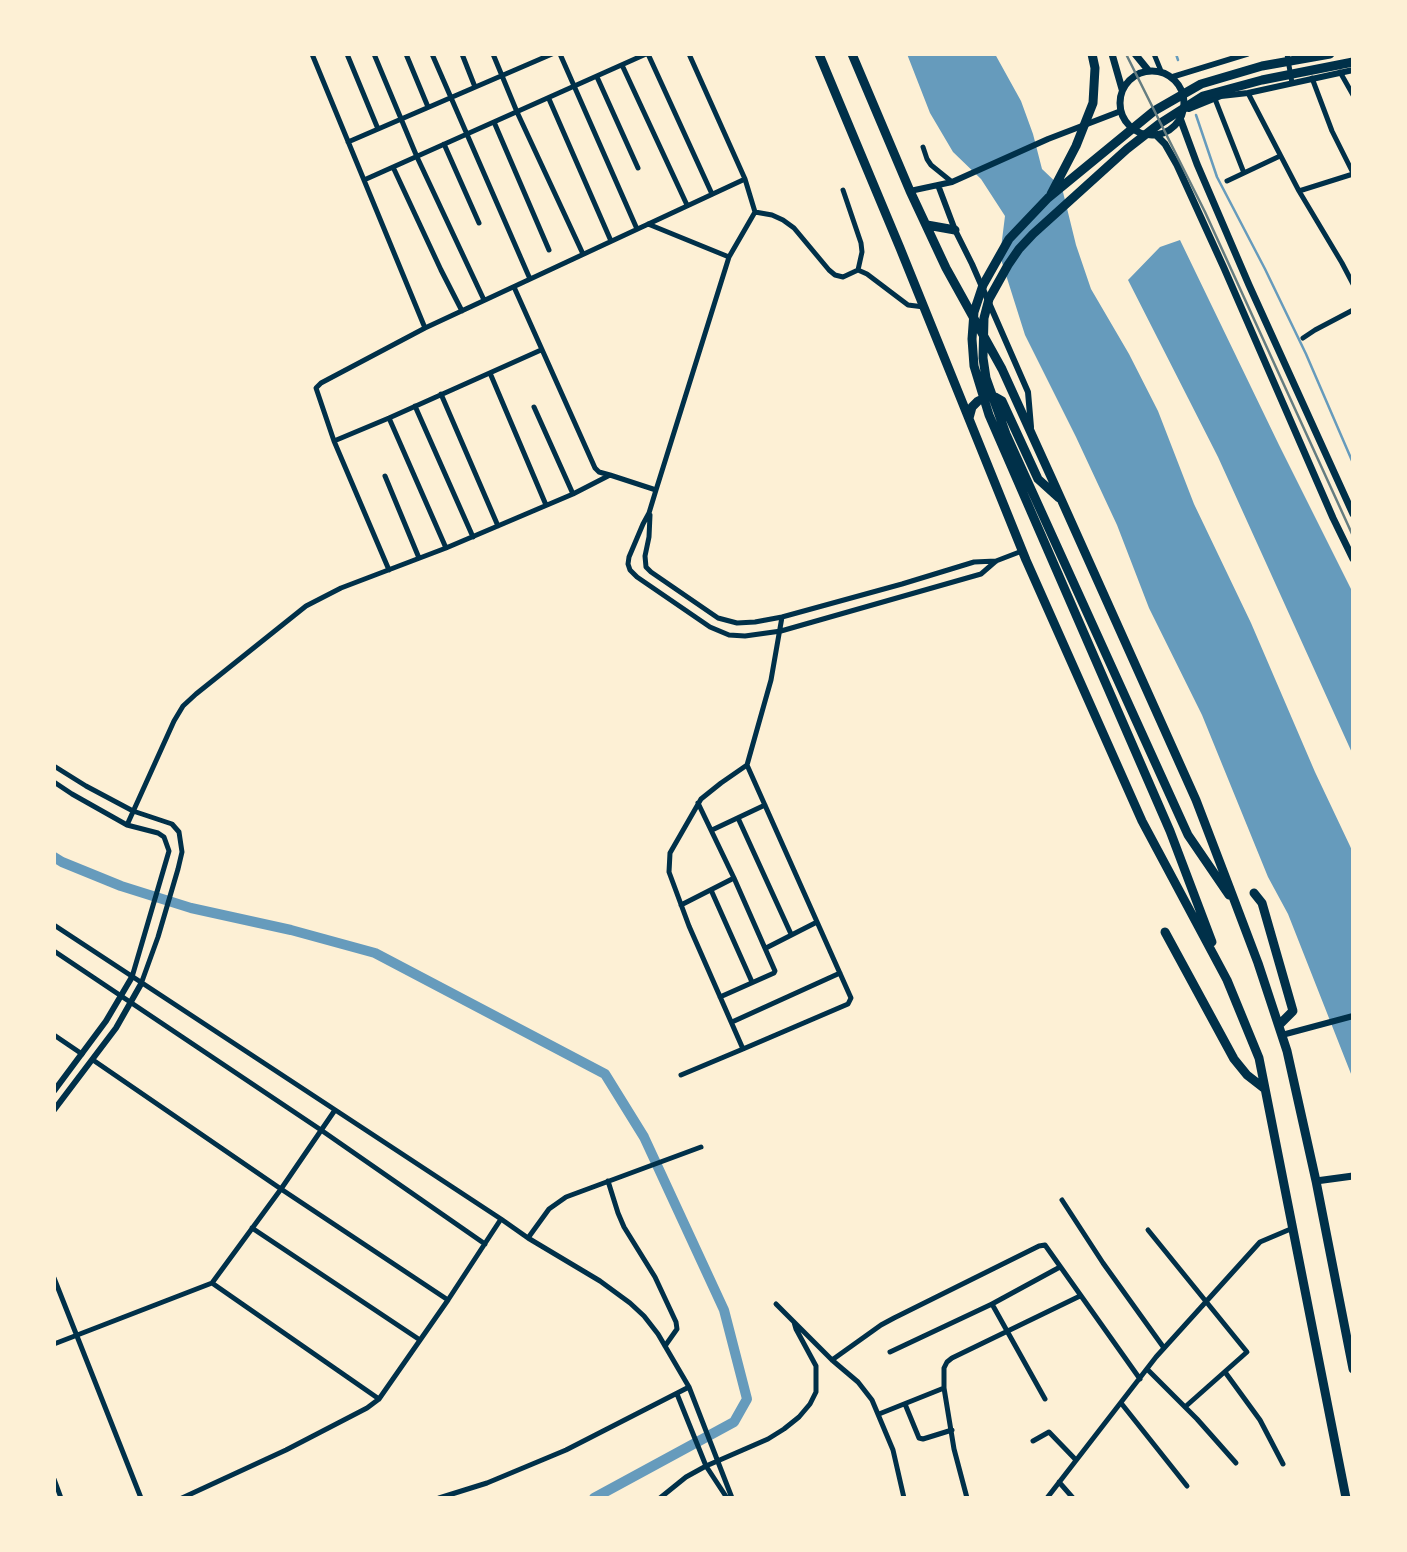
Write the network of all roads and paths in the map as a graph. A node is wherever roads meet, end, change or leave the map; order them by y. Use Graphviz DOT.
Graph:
graph roads {
  1 [pos="312,54"];
  2 [pos="347,54"];
  3 [pos="374,54"];
  4 [pos="406,54"];
  5 [pos="432,54"];
  6 [pos="461,54"];
  7 [pos="493,54"];
  8 [pos="527,54"];
  9 [pos="552,54"];
  10 [pos="560,54"];
  11 [pos="647,54"];
  12 [pos="689,54"];
  13 [pos="820,54"];
  14 [pos="852,54"];
  15 [pos="1092,54"];
  16 [pos="1112,54"];
  17 [pos="1135,54"];
  18 [pos="1154,54"];
  19 [pos="1247,54"];
  20 [pos="1287,54"];
  21 [pos="1330,54"];
  22 [pos="1353,62"];
  23 [pos="531,63"];
  24 [pos="622,65"];
  25 [pos="1148,70"];
  26 [pos="1353,70"];
  27 [pos="1161,71"];
  28 [pos="1340,72"];
  29 [pos="502,76"];
  30 [pos="597,77"];
  31 [pos="1172,77"];
  32 [pos="1312,78"];
  33 [pos="1292,83"];
  34 [pos="475,87"];
  35 [pos="573,87"];
  36 [pos="1122,90"];
  37 [pos="1248,93"];
  38 [pos="1353,95"];
  39 [pos="451,97"];
  40 [pos="549,99"];
  41 [pos="1215,99"];
  42 [pos="428,107"];
  43 [pos="1121,111"];
  44 [pos="517,112"];
  45 [pos="1182,115"];
  46 [pos="401,119"];
  47 [pos="494,122"];
  48 [pos="378,129"];
  49 [pos="467,134"];
  50 [pos="1156,135"];
  51 [pos="348,142"];
  52 [pos="444,144"];
  53 [pos="923,147"];
  54 [pos="1280,156"];
  55 [pos="417,157"];
  56 [pos="393,167"];
  57 [pos="638,168"];
  58 [pos="1244,173"];
  59 [pos="1353,174"];
  60 [pos="745,179"];
  61 [pos="364,180"];
  62 [pos="1227,181"];
  63 [pos="952,182"];
  64 [pos="938,185"];
  65 [pos="843,190"];
  66 [pos="910,191"];
  67 [pos="1299,191"];
  68 [pos="712,194"];
  69 [pos="1048,198"];
  70 [pos="687,205"];
  71 [pos="755,212"];
  72 [pos="479,223"];
  73 [pos="648,224"];
  74 [pos="927,225"];
  75 [pos="637,229"];
  76 [pos="955,230"];
  77 [pos="611,241"];
  78 [pos="549,250"];
  79 [pos="583,254"];
  80 [pos="729,257"];
  81 [pos="858,270"];
  82 [pos="530,279"];
  83 [pos="1353,284"];
  84 [pos="514,286"];
  85 [pos="484,300"];
  86 [pos="924,307"];
  87 [pos="1353,310"];
  88 [pos="462,311"];
  89 [pos="425,328"];
  90 [pos="1303,338"];
  91 [pos="541,350"];
  92 [pos="490,373"];
  93 [pos="441,394"];
  94 [pos="415,406"];
  95 [pos="534,408"];
  96 [pos="389,418"];
  97 [pos="969,418"];
  98 [pos="1032,436"];
  99 [pos="334,441"];
  100 [pos="610,475"];
  101 [pos="386,476"];
  102 [pos="656,490"];
  103 [pos="573,494"];
  104 [pos="1062,500"];
  105 [pos="546,505"];
  106 [pos="649,513"];
  107 [pos="1353,514"];
  108 [pos="498,526"];
  109 [pos="473,537"];
  110 [pos="446,548"];
  111 [pos="1022,551"];
  112 [pos="419,558"];
  113 [pos="1353,559"];
  114 [pos="996,561"];
  115 [pos="389,570"];
  116 [pos="782,617"];
  117 [pos="781,631"];
  118 [pos="747,765"];
  119 [pos="54,766"];
  120 [pos="54,782"];
  121 [pos="698,803"];
  122 [pos="765,805"];
  123 [pos="133,811"];
  124 [pos="738,818"];
  125 [pos="127,825"];
  126 [pos="712,830"];
  127 [pos="169,851"];
  128 [pos="182,852"];
  129 [pos="734,878"];
  130 [pos="711,890"];
  131 [pos="1254,893"];
  132 [pos="681,905"];
  133 [pos="1237,906"];
  134 [pos="817,922"];
  135 [pos="54,925"];
  136 [pos="1164,932"];
  137 [pos="791,934"];
  138 [pos="766,948"];
  139 [pos="54,951"];
  140 [pos="840,973"];
  141 [pos="132,977"];
  142 [pos="1227,980"];
  143 [pos="752,982"];
  144 [pos="141,984"];
  145 [pos="122,996"];
  146 [pos="720,997"];
  147 [pos="131,1003"];
  148 [pos="1353,1016"];
  149 [pos="732,1022"];
  150 [pos="1280,1030"];
  151 [pos="54,1035"];
  152 [pos="743,1049"];
  153 [pos="82,1054"];
  154 [pos="93,1060"];
  155 [pos="681,1075"];
  156 [pos="1265,1089"];
  157 [pos="54,1091"];
  158 [pos="54,1110"];
  159 [pos="335,1110"];
  160 [pos="321,1130"];
  161 [pos="701,1147"];
  162 [pos="1353,1176"];
  163 [pos="611,1180"];
  164 [pos="1316,1181"];
  165 [pos="281,1189"];
  166 [pos="1062,1200"];
  167 [pos="501,1219"];
  168 [pos="1293,1227"];
  169 [pos="252,1228"];
  170 [pos="1148,1230"];
  171 [pos="528,1238"];
  172 [pos="485,1244"];
  173 [pos="1060,1267"];
  174 [pos="54,1278"];
  175 [pos="212,1283"];
  176 [pos="1080,1296"];
  177 [pos="448,1300"];
  178 [pos="1206,1303"];
  179 [pos="776,1304"];
  180 [pos="992,1304"];
  181 [pos="794,1322"];
  182 [pos="1006,1333"];
  183 [pos="77,1334"];
  184 [pos="420,1340"];
  185 [pos="54,1344"];
  186 [pos="665,1346"];
  187 [pos="1164,1348"];
  188 [pos="890,1352"];
  189 [pos="832,1360"];
  190 [pos="1147,1369"];
  191 [pos="1353,1369"];
  192 [pos="1224,1372"];
  193 [pos="1140,1379"];
  194 [pos="689,1387"];
  195 [pos="944,1388"];
  196 [pos="677,1394"];
  197 [pos="379,1399"];
  198 [pos="1045,1399"];
  199 [pos="1121,1403"];
  200 [pos="905,1404"];
  201 [pos="1185,1407"];
  202 [pos="879,1414"];
  203 [pos="952,1430"];
  204 [pos="1033,1441"];
  205 [pos="719,1460"];
  206 [pos="1076,1460"];
  207 [pos="1236,1463"];
  208 [pos="1283,1464"];
  209 [pos="706,1466"];
  210 [pos="54,1479"];
  211 [pos="1059,1482"];
  212 [pos="1188,1486"];
  213 [pos="59,1496"];
  214 [pos="141,1498"];
  215 [pos="182,1498"];
  216 [pos="439,1498"];
  217 [pos="660,1498"];
  218 [pos="730,1498"];
  219 [pos="904,1498"];
  220 [pos="967,1498"];
  221 [pos="1047,1498"];
  222 [pos="1073,1498"];
  223 [pos="1346,1498"];
  1 -- 51 [label="street"];
  2 -- 48 [label="street"];
  3 -- 46 [label="street"];
  4 -- 42 [label="street"];
  5 -- 39 [label="street"];
  6 -- 34 [label="street"];
  7 -- 29 [label="street"];
  8 -- 23 [label="street"];
  9 -- 23 [label="street"];
  10 -- 35 [label="street"];
  11 -- 24 [label="street"];
  11 -- 68 [label="street"];
  12 -- 60 [label="street"];
  13 -- 86 [label="highway"];
  14 -- 66 [label="highway"];
  15 -- 69 [label="highway"];
  16 -- 36 [label="main road"];
  17 -- 25 [label="main road"];
  18 -- 27 [label="street"];
  19 -- 31 [label="street"];
  20 -- 33 [label="street"];
  21 -- 69 [label="highway"];
  22 -- 133 [label="highway"];
  23 -- 29 [label="street"];
  24 -- 30 [label="street"];
  24 -- 70 [label="street"];
  25 -- 27 [label="main road"];
  25 -- 36 [label="main road"];
  26 -- 28 [label="street"];
  27 -- 31 [label="main road"];
  28 -- 32 [label="street"];
  28 -- 38 [label="street"];
  29 -- 34 [label="street"];
  29 -- 44 [label="street"];
  30 -- 35 [label="street"];
  30 -- 57 [label="street"];
  31 -- 45 [label="main road"];
  32 -- 33 [label="street"];
  32 -- 59 [label="street"];
  33 -- 37 [label="street"];
  34 -- 39 [label="street"];
  35 -- 40 [label="street"];
  35 -- 75 [label="street"];
  36 -- 43 [label="main road"];
  37 -- 41 [label="street"];
  37 -- 54 [label="street"];
  39 -- 42 [label="street"];
  39 -- 49 [label="street"];
  40 -- 44 [label="street"];
  40 -- 77 [label="street"];
  41 -- 45 [label="street"];
  41 -- 58 [label="street"];
  42 -- 46 [label="street"];
  43 -- 50 [label="main road"];
  43 -- 63 [label="street"];
  44 -- 47 [label="street"];
  44 -- 79 [label="street"];
  45 -- 50 [label="main road"];
  45 -- 107 [label="main road"];
  46 -- 48 [label="street"];
  46 -- 55 [label="street"];
  47 -- 49 [label="street"];
  47 -- 78 [label="street"];
  48 -- 51 [label="street"];
  49 -- 52 [label="street"];
  49 -- 82 [label="street"];
  50 -- 113 [label="main road"];
  51 -- 61 [label="street"];
  52 -- 55 [label="street"];
  52 -- 72 [label="street"];
  53 -- 63 [label="street"];
  54 -- 58 [label="street"];
  54 -- 67 [label="street"];
  55 -- 56 [label="street"];
  55 -- 85 [label="street"];
  56 -- 61 [label="street"];
  56 -- 88 [label="street"];
  58 -- 62 [label="street"];
  59 -- 67 [label="street"];
  60 -- 68 [label="street"];
  60 -- 71 [label="street"];
  61 -- 89 [label="street"];
  63 -- 64 [label="street"];
  64 -- 66 [label="street"];
  64 -- 76 [label="street"];
  65 -- 81 [label="street"];
  66 -- 74 [label="highway"];
  67 -- 83 [label="street"];
  68 -- 70 [label="street"];
  69 -- 142 [label="highway"];
  70 -- 73 [label="street"];
  71 -- 80 [label="street"];
  71 -- 81 [label="street"];
  73 -- 75 [label="street"];
  73 -- 80 [label="street"];
  74 -- 76 [label="highway"];
  74 -- 98 [label="highway"];
  75 -- 77 [label="street"];
  76 -- 98 [label="street"];
  77 -- 79 [label="street"];
  79 -- 82 [label="street"];
  80 -- 102 [label="street"];
  81 -- 86 [label="street"];
  82 -- 84 [label="street"];
  84 -- 85 [label="street"];
  84 -- 91 [label="street"];
  85 -- 88 [label="street"];
  86 -- 97 [label="highway"];
  87 -- 90 [label="street"];
  88 -- 89 [label="street"];
  89 -- 99 [label="street"];
  91 -- 92 [label="street"];
  91 -- 100 [label="street"];
  92 -- 93 [label="street"];
  92 -- 105 [label="street"];
  93 -- 94 [label="street"];
  93 -- 108 [label="street"];
  94 -- 96 [label="street"];
  94 -- 109 [label="street"];
  95 -- 103 [label="street"];
  96 -- 99 [label="street"];
  96 -- 110 [label="street"];
  97 -- 104 [label="highway"];
  97 -- 111 [label="highway"];
  98 -- 104 [label="highway"];
  99 -- 115 [label="street"];
  100 -- 102 [label="street"];
  100 -- 103 [label="street"];
  101 -- 112 [label="street"];
  102 -- 106 [label="street"];
  103 -- 105 [label="street"];
  104 -- 133 [label="highway"];
  105 -- 108 [label="street"];
  106 -- 116 [label="street"];
  106 -- 117 [label="street"];
  108 -- 109 [label="street"];
  109 -- 110 [label="street"];
  110 -- 112 [label="street"];
  111 -- 114 [label="street"];
  111 -- 142 [label="highway"];
  112 -- 115 [label="street"];
  114 -- 116 [label="street"];
  114 -- 117 [label="street"];
  115 -- 123 [label="street"];
  116 -- 117 [label="street"];
  117 -- 118 [label="street"];
  118 -- 121 [label="street"];
  118 -- 122 [label="street"];
  119 -- 123 [label="street"];
  120 -- 125 [label="street"];
  121 -- 126 [label="street"];
  121 -- 132 [label="street"];
  122 -- 124 [label="street"];
  122 -- 134 [label="street"];
  123 -- 125 [label="street"];
  123 -- 128 [label="street"];
  124 -- 126 [label="street"];
  124 -- 137 [label="street"];
  125 -- 127 [label="street"];
  126 -- 129 [label="street"];
  127 -- 128 [label="street"];
  127 -- 141 [label="street"];
  128 -- 144 [label="street"];
  129 -- 130 [label="street"];
  129 -- 138 [label="street"];
  130 -- 132 [label="street"];
  130 -- 143 [label="street"];
  131 -- 150 [label="highway"];
  132 -- 146 [label="street"];
  133 -- 150 [label="highway"];
  134 -- 137 [label="street"];
  134 -- 140 [label="street"];
  135 -- 141 [label="street"];
  136 -- 156 [label="highway"];
  137 -- 138 [label="street"];
  138 -- 143 [label="street"];
  139 -- 145 [label="street"];
  140 -- 149 [label="street"];
  140 -- 152 [label="street"];
  141 -- 144 [label="street"];
  141 -- 145 [label="street"];
  142 -- 156 [label="highway"];
  143 -- 146 [label="street"];
  144 -- 147 [label="street"];
  144 -- 159 [label="street"];
  145 -- 147 [label="street"];
  145 -- 153 [label="street"];
  146 -- 149 [label="street"];
  147 -- 154 [label="street"];
  147 -- 160 [label="street"];
  148 -- 150 [label="street"];
  149 -- 152 [label="street"];
  150 -- 164 [label="highway"];
  151 -- 153 [label="street"];
  152 -- 155 [label="street"];
  153 -- 157 [label="street"];
  154 -- 158 [label="street"];
  154 -- 165 [label="street"];
  156 -- 168 [label="highway"];
  159 -- 160 [label="street"];
  159 -- 167 [label="street"];
  160 -- 165 [label="street"];
  160 -- 172 [label="street"];
  161 -- 163 [label="street"];
  162 -- 164 [label="main road"];
  163 -- 171 [label="street"];
  163 -- 186 [label="street"];
  164 -- 191 [label="highway"];
  165 -- 169 [label="street"];
  165 -- 177 [label="street"];
  166 -- 187 [label="street"];
  167 -- 171 [label="street"];
  167 -- 172 [label="street"];
  168 -- 178 [label="street"];
  168 -- 223 [label="highway"];
  169 -- 175 [label="street"];
  169 -- 184 [label="street"];
  170 -- 178 [label="street"];
  171 -- 186 [label="street"];
  172 -- 177 [label="street"];
  173 -- 176 [label="street"];
  173 -- 180 [label="street"];
  173 -- 189 [label="street"];
  174 -- 183 [label="street"];
  175 -- 183 [label="street"];
  175 -- 197 [label="street"];
  176 -- 182 [label="street"];
  176 -- 193 [label="street"];
  177 -- 184 [label="street"];
  178 -- 187 [label="street"];
  178 -- 192 [label="street"];
  179 -- 181 [label="street"];
  180 -- 182 [label="street"];
  180 -- 188 [label="street"];
  181 -- 189 [label="street"];
  181 -- 205 [label="street"];
  182 -- 195 [label="street"];
  182 -- 198 [label="street"];
  183 -- 185 [label="street"];
  183 -- 214 [label="street"];
  184 -- 197 [label="street"];
  186 -- 194 [label="street"];
  187 -- 190 [label="street"];
  189 -- 202 [label="street"];
  190 -- 193 [label="street"];
  190 -- 201 [label="street"];
  192 -- 201 [label="street"];
  192 -- 208 [label="street"];
  193 -- 199 [label="street"];
  194 -- 196 [label="street"];
  194 -- 205 [label="street"];
  195 -- 200 [label="street"];
  195 -- 203 [label="street"];
  196 -- 209 [label="street"];
  196 -- 216 [label="street"];
  197 -- 215 [label="street"];
  199 -- 206 [label="street"];
  199 -- 212 [label="street"];
  200 -- 202 [label="street"];
  200 -- 203 [label="street"];
  201 -- 207 [label="street"];
  202 -- 219 [label="street"];
  203 -- 220 [label="street"];
  204 -- 206 [label="street"];
  205 -- 209 [label="street"];
  205 -- 218 [label="street"];
  206 -- 211 [label="street"];
  209 -- 217 [label="street"];
  209 -- 218 [label="street"];
  210 -- 213 [label="street"];
  211 -- 221 [label="street"];
  211 -- 222 [label="street"];
}
